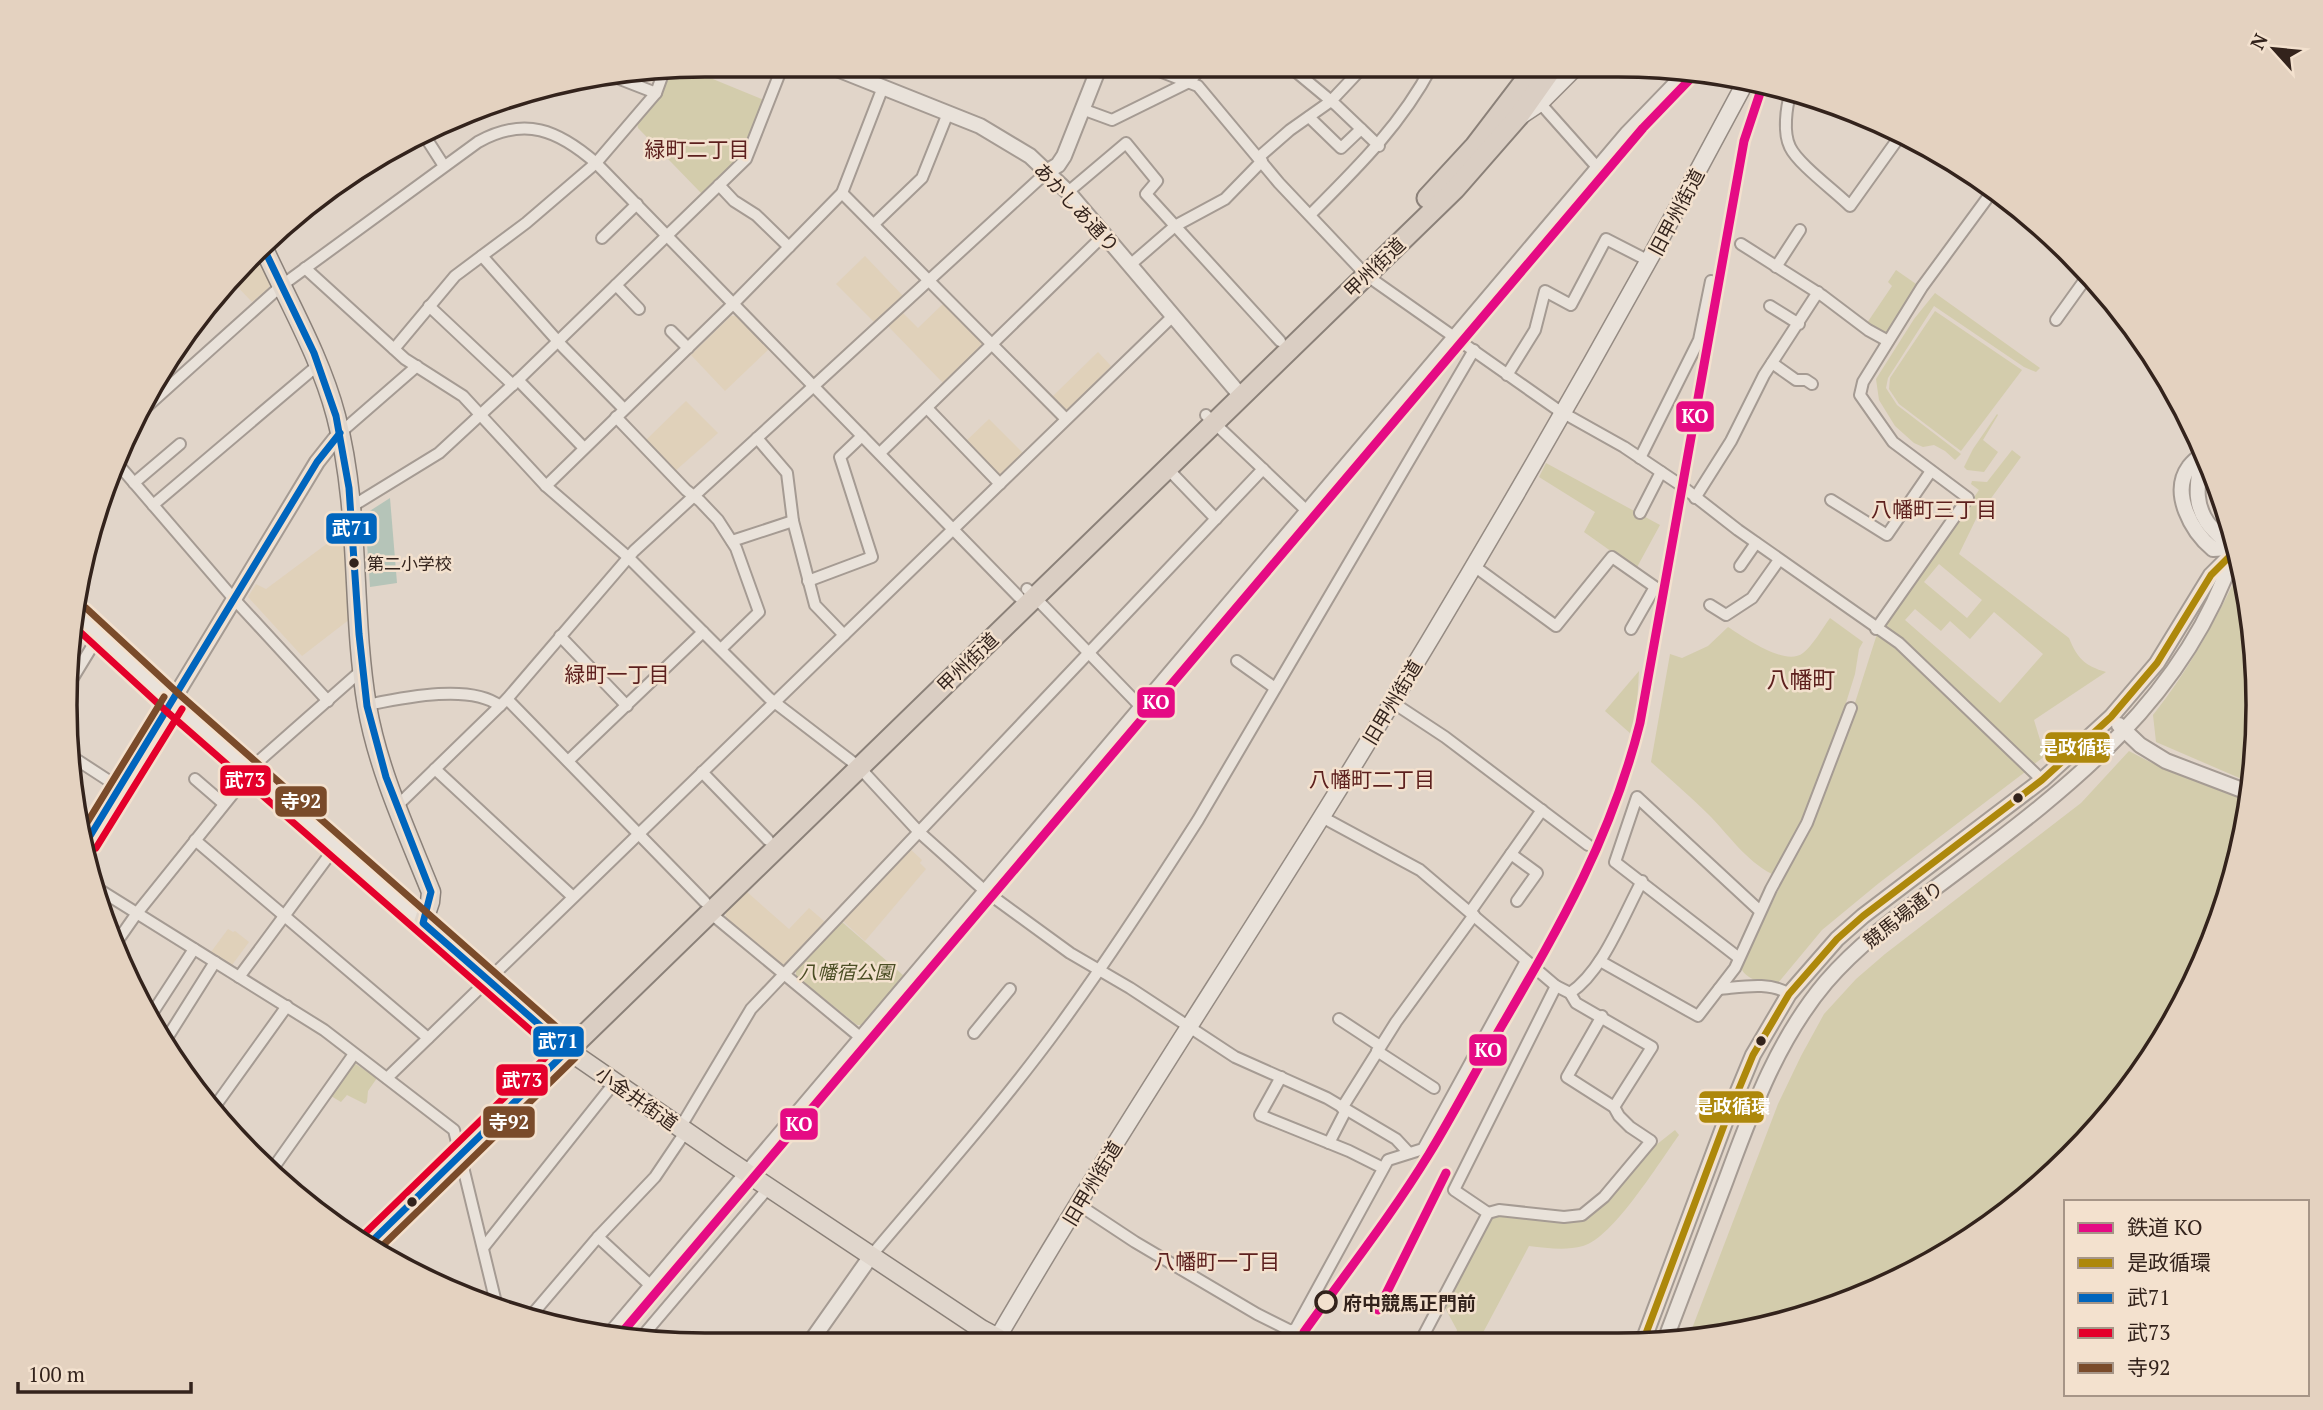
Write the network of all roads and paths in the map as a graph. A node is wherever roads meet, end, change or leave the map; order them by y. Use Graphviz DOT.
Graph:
graph roads {
  1 [pos="778,77"];
  2 [pos="858,77"];
  3 [pos="1095,77"];
  4 [pos="1176,77"];
  5 [pos="1193,77"];
  6 [pos="1302,77"];
  7 [pos="1354,77"];
  8 [pos="1426,77"];
  9 [pos="1528,77"];
  10 [pos="1546,77"];
  11 [pos="1566,77"];
  12 [pos="661,78"];
  13 [pos="1676,80"];
  14 [pos="627,82"];
  15 [pos="1189,82"];
  16 [pos="883,87"];
  17 [pos="1742,89"];
  18 [pos="656,93"];
  19 [pos="1789,100"];
  20 [pos="1331,101"];
  21 [pos="1540,103"];
  22 [pos="1082,109"];
  23 [pos="948,113"];
  24 [pos="1309,117"];
  25 [pos="1518,117"];
  26 [pos="1361,129"];
  27 [pos="428,141"];
  28 [pos="1896,142"];
  29 [pos="1379,146"];
  30 [pos="1260,159"];
  31 [pos="596,163"];
  32 [pos="444,166"];
  33 [pos="1597,167"];
  34 [pos="1048,172"];
  35 [pos="719,185"];
  36 [pos="842,192"];
  37 [pos="1068,192"];
  38 [pos="1987,198"];
  39 [pos="637,204"];
  40 [pos="1310,215"];
  41 [pos="874,224"];
  42 [pos="1175,226"];
  43 [pos="1800,230"];
  44 [pos="667,235"];
  45 [pos="1104,235"];
  46 [pos="602,238"];
  47 [pos="1741,244"];
  48 [pos="789,247"];
  49 [pos="267,255"];
  50 [pos="482,256"];
  51 [pos="1649,261"];
  52 [pos="1130,265"];
  53 [pos="1776,267"];
  54 [pos="305,268"];
  55 [pos="1362,270"];
  56 [pos="929,279"];
  57 [pos="1711,281"];
  58 [pos="2082,283"];
  59 [pos="616,285"];
  60 [pos="281,286"];
  61 [pos="1818,292"];
  62 [pos="734,303"];
  63 [pos="429,306"];
  64 [pos="1770,306"];
  65 [pos="639,309"];
  66 [pos="1173,316"];
  67 [pos="2056,320"];
  68 [pos="1799,324"];
  69 [pos="671,331"];
  70 [pos="1454,336"];
  71 [pos="558,341"];
  72 [pos="1280,341"];
  73 [pos="1888,341"];
  74 [pos="992,344"];
  75 [pos="688,348"];
  76 [pos="394,349"];
  77 [pos="1474,351"];
  78 [pos="1773,363"];
  79 [pos="317,365"];
  80 [pos="417,366"];
  81 [pos="1507,375"];
  82 [pos="516,382"];
  83 [pos="1812,384"];
  84 [pos="814,387"];
  85 [pos="1237,392"];
  86 [pos="158,396"];
  87 [pos="927,408"];
  88 [pos="620,413"];
  89 [pos="1564,413"];
  90 [pos="482,414"];
  91 [pos="1210,418"];
  92 [pos="1066,419"];
  93 [pos="340,433"];
  94 [pos="862,436"];
  95 [pos="757,438"];
  96 [pos="180,444"];
  97 [pos="583,448"];
  98 [pos="880,453"];
  99 [pos="1640,458"];
  100 [pos="2196,460"];
  101 [pos="1167,468"];
  102 [pos="1263,469"];
  103 [pos="123,470"];
  104 [pos="1931,471"];
  105 [pos="1661,472"];
  106 [pos="134,483"];
  107 [pos="1000,484"];
  108 [pos="546,486"];
  109 [pos="694,496"];
  110 [pos="1695,498"];
  111 [pos="1831,500"];
  112 [pos="153,505"];
  113 [pos="351,507"];
  114 [pos="1306,510"];
  115 [pos="1640,513"];
  116 [pos="1216,519"];
  117 [pos="793,521"];
  118 [pos="953,529"];
  119 [pos="732,541"];
  120 [pos="1756,543"];
  121 [pos="2227,549"];
  122 [pos="2228,555"];
  123 [pos="628,557"];
  124 [pos="1779,560"];
  125 [pos="2230,562"];
  126 [pos="1474,566"];
  127 [pos="1740,566"];
  128 [pos="808,581"];
  129 [pos="1027,594"];
  130 [pos="234,599"];
  131 [pos="1710,605"];
  132 [pos="83,619"];
  133 [pos="2204,620"];
  134 [pos="1631,629"];
  135 [pos="1876,629"];
  136 [pos="703,632"];
  137 [pos="99,635"];
  138 [pos="844,635"];
  139 [pos="560,636"];
  140 [pos="721,649"];
  141 [pos="1089,653"];
  142 [pos="1237,661"];
  143 [pos="78,670"];
  144 [pos="362,670"];
  145 [pos="2146,677"];
  146 [pos="1275,688"];
  147 [pos="328,701"];
  148 [pos="504,702"];
  149 [pos="775,702"];
  150 [pos="1392,702"];
  151 [pos="173,703"];
  152 [pos="367,705"];
  153 [pos="627,706"];
  154 [pos="1140,706"];
  155 [pos="1851,708"];
  156 [pos="2111,717"];
  157 [pos="2125,731"];
  158 [pos="568,761"];
  159 [pos="80,762"];
  160 [pos="854,764"];
  161 [pos="435,769"];
  162 [pos="251,771"];
  163 [pos="702,772"];
  164 [pos="195,779"];
  165 [pos="2042,780"];
  166 [pos="120,788"];
  167 [pos="2241,790"];
  168 [pos="224,804"];
  169 [pos="397,806"];
  170 [pos="1542,810"];
  171 [pos="1322,817"];
  172 [pos="919,832"];
  173 [pos="639,834"];
  174 [pos="91,837"];
  175 [pos="195,840"];
  176 [pos="768,841"];
  177 [pos="1588,845"];
  178 [pos="335,846"];
  179 [pos="1511,854"];
  180 [pos="1642,881"];
  181 [pos="985,891"];
  182 [pos="106,894"];
  183 [pos="573,897"];
  184 [pos="1517,901"];
  185 [pos="705,907"];
  186 [pos="1760,911"];
  187 [pos="137,913"];
  188 [pos="1472,913"];
  189 [pos="285,917"];
  190 [pos="423,923"];
  191 [pos="121,936"];
  192 [pos="194,949"];
  193 [pos="1740,958"];
  194 [pos="1525,961"];
  195 [pos="1600,961"];
  196 [pos="215,962"];
  197 [pos="1098,970"];
  198 [pos="785,974"];
  199 [pos="239,977"];
  200 [pos="488,981"];
  201 [pos="1556,986"];
  202 [pos="1010,989"];
  203 [pos="1719,989"];
  204 [pos="1570,993"];
  205 [pos="1789,994"];
  206 [pos="287,1006"];
  207 [pos="156,1009"];
  208 [pos="1602,1016"];
  209 [pos="1339,1019"];
  210 [pos="1189,1026"];
  211 [pos="170,1033"];
  212 [pos="974,1033"];
  213 [pos="860,1037"];
  214 [pos="428,1038"];
  215 [pos="564,1046"];
  216 [pos="1379,1049"];
  217 [pos="354,1054"];
  218 [pos="1281,1077"];
  219 [pos="387,1078"];
  220 [pos="615,1082"];
  221 [pos="1434,1088"];
  222 [pos="219,1101"];
  223 [pos="1614,1107"];
  224 [pos="1344,1109"];
  225 [pos="683,1129"];
  226 [pos="1329,1143"];
  227 [pos="458,1147"];
  228 [pos="1409,1153"];
  229 [pos="277,1163"];
  230 [pos="1383,1168"];
  231 [pos="745,1171"];
  232 [pos="769,1186"];
  233 [pos="1079,1205"];
  234 [pos="1488,1213"];
  235 [pos="363,1232"];
  236 [pos="598,1237"];
  237 [pos="374,1238"];
  238 [pos="483,1248"];
  239 [pos="871,1256"];
  240 [pos="650,1285"];
  241 [pos="495,1297"];
  242 [pos="536,1310"];
  243 [pos="1651,1318"];
  244 [pos="1671,1326"];
  245 [pos="615,1327"];
  246 [pos="647,1330"];
  247 [pos="1669,1331"];
  248 [pos="1291,1332"];
  249 [pos="1646,1332"];
  250 [pos="822,1333"];
  251 [pos="986,1333"];
  252 [pos="1005,1333"];
  253 [pos="1425,1333"];
  1 -- 35 [label="street"];
  2 -- 16 [label="street, あかしあ通り"];
  3 -- 22 [label="street"];
  4 -- 15 [label="street"];
  5 -- 15 [label="street"];
  6 -- 20 [label="street"];
  7 -- 20 [label="street"];
  8 -- 29 [label="street"];
  9 -- 55 [label="highway, 甲州街道"];
  10 -- 25 [label="highway, 甲州街道"];
  11 -- 21 [label="main road"];
  12 -- 18 [label="street"];
  13 -- 33 [label="street"];
  14 -- 18 [label="street"];
  15 -- 22 [label="street"];
  15 -- 30 [label="street"];
  16 -- 23 [label="street, あかしあ通り"];
  16 -- 36 [label="street"];
  17 -- 51 [label="main road, 旧甲州街道"];
  18 -- 31 [label="street"];
  19 -- 28 [label="street"];
  20 -- 24 [label="street"];
  20 -- 26 [label="street"];
  21 -- 25 [label="main road"];
  21 -- 33 [label="street"];
  22 -- 34 [label="street"];
  23 -- 34 [label="street, あかしあ通り"];
  23 -- 41 [label="street"];
  24 -- 26 [label="street"];
  24 -- 30 [label="street"];
  25 -- 55 [label="highway, 甲州街道"];
  26 -- 29 [label="street"];
  27 -- 32 [label="street"];
  29 -- 40 [label="street"];
  30 -- 40 [label="street"];
  30 -- 42 [label="street"];
  31 -- 32 [label="street"];
  31 -- 39 [label="street"];
  31 -- 50 [label="street"];
  32 -- 54 [label="street"];
  33 -- 70 [label="street"];
  34 -- 37 [label="street, あかしあ通り"];
  34 -- 56 [label="street"];
  35 -- 44 [label="street"];
  35 -- 48 [label="street"];
  36 -- 41 [label="street"];
  36 -- 48 [label="street"];
  37 -- 42 [label="street"];
  37 -- 45 [label="street, あかしあ通り"];
  38 -- 73 [label="street"];
  39 -- 44 [label="street"];
  39 -- 46 [label="street"];
  40 -- 55 [label="street"];
  41 -- 56 [label="street"];
  42 -- 52 [label="street"];
  42 -- 72 [label="street"];
  43 -- 53 [label="street"];
  44 -- 59 [label="street"];
  44 -- 62 [label="street"];
  45 -- 52 [label="street, あかしあ通り"];
  45 -- 74 [label="street"];
  47 -- 53 [label="street"];
  48 -- 62 [label="street"];
  49 -- 60 [label="main road"];
  50 -- 63 [label="street"];
  50 -- 71 [label="street"];
  51 -- 81 [label="street"];
  51 -- 89 [label="main road, 旧甲州街道"];
  52 -- 66 [label="street, あかしあ通り"];
  53 -- 61 [label="street"];
  54 -- 60 [label="street"];
  54 -- 76 [label="street"];
  55 -- 70 [label="street"];
  55 -- 72 [label="highway, 甲州街道"];
  55 -- 85 [label="highway, 甲州街道"];
  56 -- 74 [label="street"];
  56 -- 84 [label="street"];
  57 -- 99 [label="street"];
  58 -- 67 [label="street"];
  59 -- 65 [label="street"];
  59 -- 71 [label="street"];
  60 -- 79 [label="main road"];
  60 -- 86 [label="street"];
  61 -- 68 [label="street"];
  61 -- 73 [label="street"];
  62 -- 75 [label="street"];
  62 -- 84 [label="street"];
  63 -- 76 [label="street"];
  63 -- 82 [label="street"];
  64 -- 68 [label="street"];
  66 -- 85 [label="street, あかしあ通り"];
  66 -- 92 [label="street"];
  68 -- 78 [label="street"];
  69 -- 75 [label="street"];
  70 -- 77 [label="street"];
  70 -- 114 [label="street"];
  71 -- 82 [label="street"];
  71 -- 88 [label="street"];
  72 -- 85 [label="highway, 甲州街道"];
  73 -- 104 [label="street"];
  74 -- 87 [label="street"];
  74 -- 92 [label="street"];
  75 -- 88 [label="street"];
  76 -- 80 [label="street"];
  77 -- 81 [label="street"];
  77 -- 146 [label="street"];
  78 -- 83 [label="street"];
  78 -- 110 [label="street"];
  79 -- 93 [label="main road"];
  79 -- 112 [label="street"];
  80 -- 90 [label="street"];
  80 -- 93 [label="street"];
  81 -- 89 [label="street"];
  82 -- 90 [label="street"];
  82 -- 97 [label="street"];
  84 -- 94 [label="street"];
  84 -- 95 [label="street"];
  85 -- 91 [label="highway, 甲州街道"];
  87 -- 98 [label="street"];
  87 -- 107 [label="street"];
  88 -- 97 [label="street"];
  88 -- 109 [label="street"];
  89 -- 99 [label="street"];
  89 -- 126 [label="main road, 旧甲州街道"];
  90 -- 108 [label="street"];
  90 -- 113 [label="street"];
  91 -- 101 [label="highway, 甲州街道"];
  91 -- 102 [label="street"];
  91 -- 129 [label="highway, 甲州街道"];
  92 -- 107 [label="street"];
  93 -- 113 [label="main road"];
  93 -- 130 [label="street"];
  94 -- 98 [label="street"];
  94 -- 128 [label="street"];
  95 -- 109 [label="street"];
  95 -- 117 [label="street"];
  96 -- 106 [label="street"];
  97 -- 108 [label="street"];
  98 -- 118 [label="street"];
  99 -- 105 [label="street"];
  100 -- 121 [label="street"];
  101 -- 116 [label="street"];
  101 -- 129 [label="highway, 甲州街道"];
  102 -- 114 [label="street"];
  102 -- 116 [label="street"];
  103 -- 106 [label="street"];
  104 -- 111 [label="street"];
  104 -- 135 [label="street"];
  105 -- 110 [label="street"];
  105 -- 115 [label="street"];
  106 -- 112 [label="street"];
  107 -- 118 [label="street"];
  108 -- 123 [label="street"];
  109 -- 119 [label="street"];
  109 -- 123 [label="street"];
  110 -- 120 [label="street"];
  112 -- 130 [label="street"];
  113 -- 144 [label="main road"];
  114 -- 154 [label="street"];
  116 -- 141 [label="street"];
  117 -- 119 [label="street"];
  117 -- 128 [label="street"];
  118 -- 129 [label="street"];
  118 -- 138 [label="street"];
  119 -- 140 [label="street"];
  120 -- 124 [label="street"];
  120 -- 127 [label="street"];
  122 -- 145 [label="street, 競馬場通り"];
  123 -- 136 [label="street"];
  123 -- 139 [label="street"];
  124 -- 131 [label="street"];
  124 -- 135 [label="street"];
  125 -- 133 [label="street, 競馬場通り"];
  126 -- 134 [label="street"];
  126 -- 150 [label="main road, 旧甲州街道"];
  128 -- 138 [label="street"];
  129 -- 141 [label="street"];
  129 -- 160 [label="highway, 甲州街道"];
  130 -- 147 [label="street"];
  130 -- 151 [label="street"];
  132 -- 137 [label="street"];
  133 -- 145 [label="street"];
  133 -- 157 [label="street, 競馬場通り"];
  135 -- 165 [label="street"];
  136 -- 140 [label="street"];
  136 -- 153 [label="street"];
  137 -- 143 [label="street"];
  137 -- 151 [label="street"];
  138 -- 149 [label="street"];
  139 -- 148 [label="street"];
  139 -- 153 [label="street"];
  140 -- 149 [label="street"];
  141 -- 154 [label="street"];
  141 -- 172 [label="street"];
  142 -- 146 [label="street"];
  144 -- 147 [label="street"];
  144 -- 152 [label="main road"];
  145 -- 156 [label="street, 競馬場通り"];
  146 -- 197 [label="street"];
  147 -- 162 [label="street"];
  148 -- 152 [label="street"];
  148 -- 158 [label="street"];
  148 -- 161 [label="street"];
  149 -- 160 [label="street"];
  149 -- 163 [label="street"];
  150 -- 170 [label="street"];
  150 -- 171 [label="main road, 旧甲州街道"];
  151 -- 162 [label="street"];
  151 -- 166 [label="street"];
  152 -- 169 [label="main road"];
  153 -- 158 [label="street"];
  154 -- 181 [label="street"];
  155 -- 186 [label="street"];
  156 -- 157 [label="street"];
  156 -- 165 [label="street, 競馬場通り"];
  157 -- 167 [label="street"];
  157 -- 244 [label="street, 競馬場通り"];
  158 -- 173 [label="street"];
  159 -- 166 [label="street"];
  160 -- 172 [label="street"];
  160 -- 176 [label="highway, 甲州街道"];
  160 -- 185 [label="highway, 甲州街道"];
  161 -- 169 [label="street"];
  161 -- 183 [label="street"];
  162 -- 168 [label="street"];
  162 -- 178 [label="street"];
  163 -- 173 [label="street"];
  163 -- 176 [label="street"];
  164 -- 168 [label="street"];
  165 -- 205 [label="street, 競馬場通り"];
  166 -- 174 [label="street"];
  168 -- 175 [label="street"];
  169 -- 190 [label="main road"];
  170 -- 177 [label="street"];
  170 -- 179 [label="street"];
  171 -- 188 [label="street"];
  171 -- 210 [label="main road, 旧甲州街道"];
  172 -- 181 [label="street"];
  172 -- 198 [label="street"];
  173 -- 183 [label="street"];
  173 -- 185 [label="street"];
  175 -- 187 [label="street"];
  175 -- 189 [label="street"];
  176 -- 185 [label="highway, 甲州街道"];
  178 -- 189 [label="street"];
  178 -- 190 [label="street"];
  179 -- 184 [label="street"];
  179 -- 188 [label="street"];
  180 -- 186 [label="street"];
  180 -- 193 [label="street"];
  180 -- 195 [label="street"];
  181 -- 197 [label="street"];
  181 -- 213 [label="street"];
  182 -- 187 [label="street"];
  183 -- 200 [label="street"];
  185 -- 198 [label="street"];
  185 -- 215 [label="highway, 甲州街道"];
  186 -- 193 [label="street"];
  187 -- 191 [label="street"];
  187 -- 192 [label="street"];
  188 -- 194 [label="street"];
  188 -- 216 [label="street"];
  189 -- 199 [label="street"];
  189 -- 214 [label="street"];
  190 -- 200 [label="main road, 小金井街道"];
  192 -- 196 [label="street"];
  192 -- 207 [label="street"];
  193 -- 203 [label="street"];
  194 -- 201 [label="street"];
  194 -- 228 [label="street"];
  195 -- 203 [label="street"];
  195 -- 204 [label="street"];
  196 -- 199 [label="street"];
  196 -- 211 [label="street"];
  197 -- 210 [label="street"];
  197 -- 239 [label="street"];
  198 -- 213 [label="street"];
  198 -- 225 [label="street"];
  199 -- 206 [label="street"];
  200 -- 214 [label="street"];
  200 -- 215 [label="main road, 小金井街道"];
  201 -- 204 [label="street"];
  201 -- 234 [label="street"];
  202 -- 212 [label="street"];
  203 -- 205 [label="street"];
  204 -- 208 [label="street"];
  205 -- 243 [label="street, 競馬場通り"];
  206 -- 217 [label="street"];
  206 -- 222 [label="street"];
  208 -- 223 [label="street"];
  208 -- 223 [label="street"];
  209 -- 216 [label="street"];
  210 -- 218 [label="street"];
  210 -- 233 [label="main road, 旧甲州街道"];
  213 -- 231 [label="street"];
  214 -- 219 [label="street"];
  215 -- 220 [label="main road, 小金井街道"];
  215 -- 227 [label="highway, 甲州街道"];
  216 -- 221 [label="street"];
  216 -- 224 [label="street"];
  217 -- 219 [label="street"];
  217 -- 229 [label="street"];
  218 -- 224 [label="street"];
  218 -- 226 [label="street"];
  219 -- 227 [label="street"];
  220 -- 225 [label="main road, 小金井街道"];
  220 -- 238 [label="street"];
  223 -- 234 [label="street"];
  224 -- 226 [label="street"];
  224 -- 228 [label="street"];
  225 -- 231 [label="main road, 小金井街道"];
  225 -- 236 [label="street"];
  226 -- 230 [label="street"];
  227 -- 235 [label="highway, 甲州街道"];
  227 -- 237 [label="highway, 甲州街道"];
  227 -- 238 [label="street"];
  228 -- 230 [label="street"];
  230 -- 248 [label="street"];
  231 -- 232 [label="main road, 小金井街道"];
  231 -- 240 [label="street"];
  232 -- 239 [label="main road, 小金井街道"];
  232 -- 246 [label="street"];
  233 -- 248 [label="street"];
  233 -- 252 [label="main road, 旧甲州街道"];
  234 -- 253 [label="street"];
  236 -- 240 [label="street"];
  236 -- 242 [label="street"];
  238 -- 241 [label="street"];
  239 -- 250 [label="street"];
  239 -- 251 [label="main road, 小金井街道"];
  240 -- 245 [label="street"];
  243 -- 244 [label="street"];
  243 -- 249 [label="street, 競馬場通り"];
  244 -- 247 [label="street, 競馬場通り"];
}
